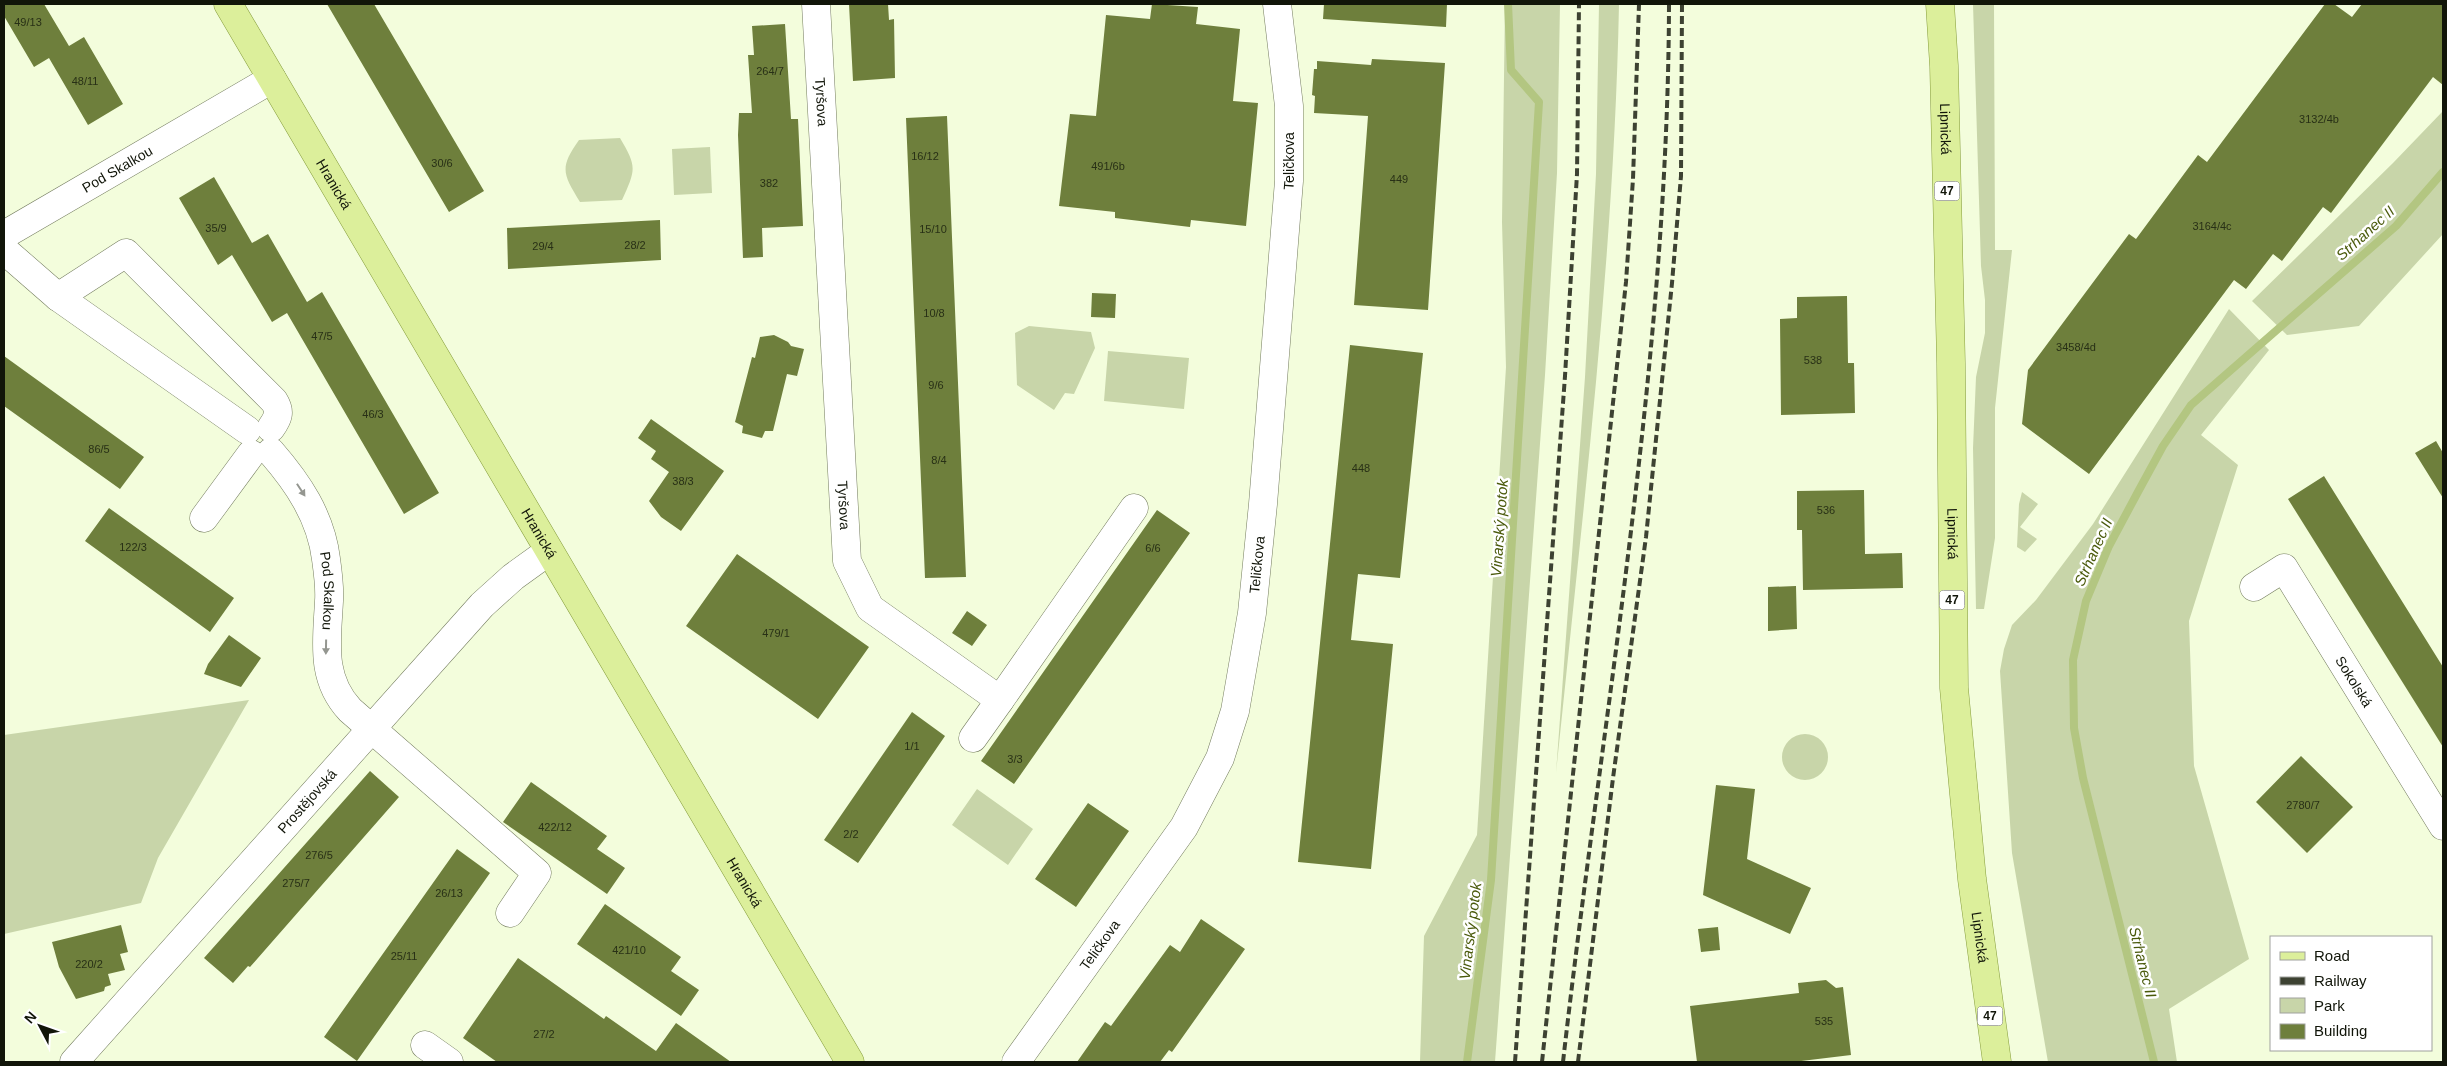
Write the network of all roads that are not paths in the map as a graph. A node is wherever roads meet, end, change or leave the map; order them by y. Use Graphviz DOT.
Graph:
graph roads {
  1 [pos="228,4"];
  2 [pos="816,4"];
  3 [pos="1277,4"];
  4 [pos="1940,4"];
  5 [pos="272,79"];
  6 [pos="4,235"];
  7 [pos="4,250"];
  8 [pos="58,297"];
  9 [pos="260,441"];
  10 [pos="1134,508"];
  11 [pos="204,518"];
  12 [pos="550,551"];
  13 [pos="2254,587"];
  14 [pos="1000,700"];
  15 [pos="372,729"];
  16 [pos="973,738"];
  17 [pos="2443,826"];
  18 [pos="510,913"];
  19 [pos="425,1045"];
  20 [pos="74,1062"];
  21 [pos="449,1062"];
  22 [pos="850,1062"];
  23 [pos="1016,1062"];
  24 [pos="1997,1062"];
  1 -- 5 [label="main road, Hranická"];
  2 -- 14 [label="street, Tyršova"];
  3 -- 23 [label="street, Teličkova"];
  4 -- 24 [label="main road, Lipnická / 47"];
  5 -- 6 [label="street, Pod Skalkou"];
  5 -- 12 [label="main road, Hranická"];
  7 -- 8 [label="street, Pod Skalkou"];
  8 -- 9 [label="street, Pod Skalkou"];
  8 -- 9 [label="street"];
  9 -- 11 [label="street"];
  9 -- 15 [label="street, Pod Skalkou, one-way"];
  10 -- 14 [label="street"];
  12 -- 15 [label="street, Prostějovská"];
  12 -- 22 [label="main road, Hranická"];
  13 -- 17 [label="street, Sokolská"];
  14 -- 16 [label="street"];
  15 -- 18 [label="street, Pod Skalkou"];
  15 -- 20 [label="street, Prostějovská"];
  19 -- 21 [label="street"];
}
